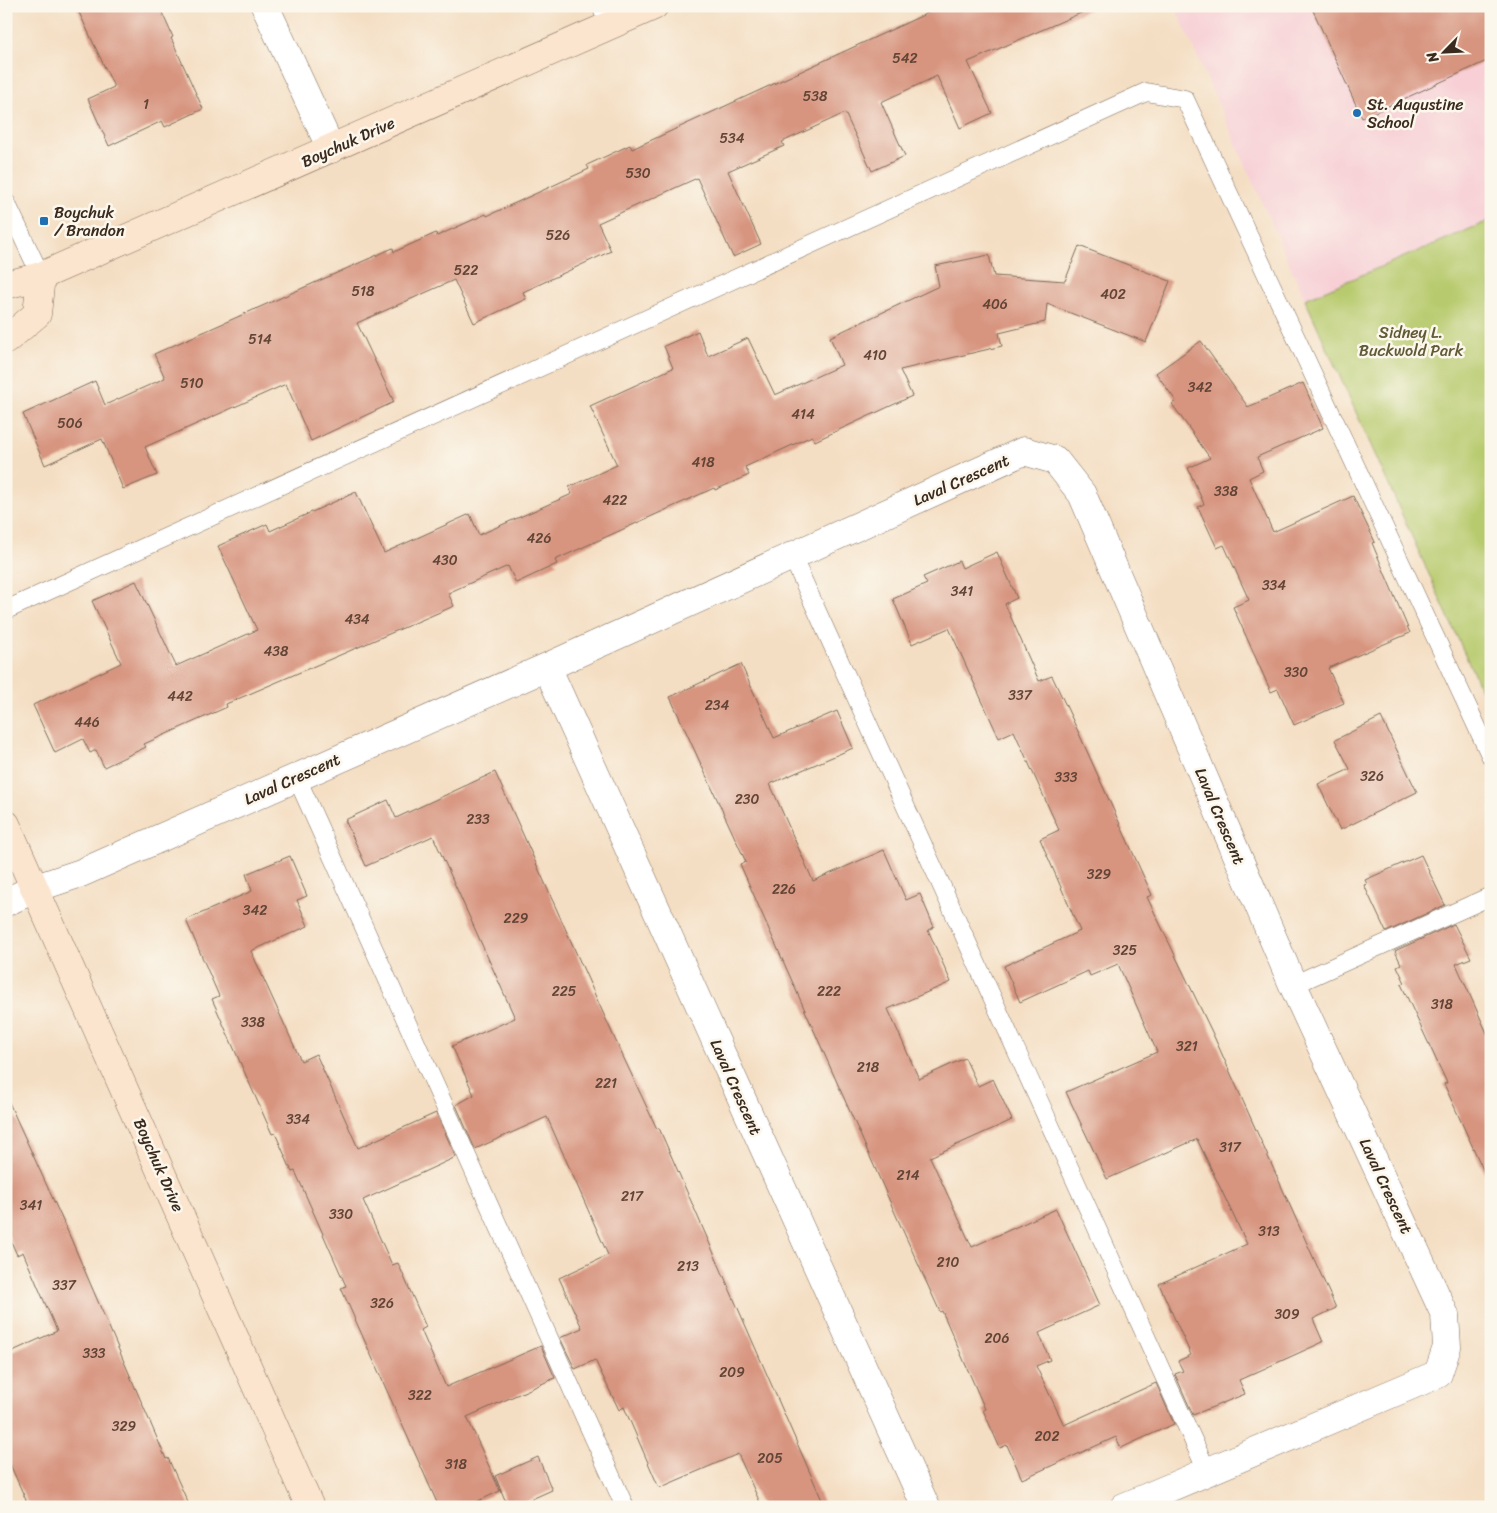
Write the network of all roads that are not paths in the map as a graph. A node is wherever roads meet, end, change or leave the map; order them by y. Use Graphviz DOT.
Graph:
graph roads {
  1 [pos="265,6"];
  2 [pos="654,6"];
  3 [pos="605,16"];
  4 [pos="331,149"];
  5 [pos="6,202"];
  6 [pos="41,276"];
  7 [pos="6,285"];
  8 [pos="6,340"];
  9 [pos="792,556"];
  10 [pos="6,610"];
  11 [pos="547,666"];
  12 [pos="1491,757"];
  13 [pos="296,776"];
  14 [pos="6,824"];
  15 [pos="36,888"];
  16 [pos="1491,896"];
  17 [pos="6,902"];
  18 [pos="1293,985"];
  19 [pos="1207,1471"];
  20 [pos="310,1507"];
  21 [pos="625,1507"];
  22 [pos="926,1507"];
  23 [pos="1124,1507"];
  1 -- 4 [label="street"];
  2 -- 3 [label="street, Boychuk Drive"];
  3 -- 4 [label="street, Boychuk Drive"];
  4 -- 6 [label="street, Boychuk Drive"];
  5 -- 6 [label="lane"];
  6 -- 7 [label="street, Boychuk Drive"];
  6 -- 8 [label="street"];
  9 -- 11 [label="street, Laval Crescent"];
  9 -- 18 [label="street, Laval Crescent"];
  9 -- 19 [label="lane"];
  10 -- 12 [label="lane"];
  11 -- 13 [label="street, Laval Crescent"];
  11 -- 22 [label="street, Laval Crescent"];
  13 -- 15 [label="street, Laval Crescent"];
  13 -- 21 [label="lane"];
  14 -- 15 [label="street, Boychuk Drive"];
  15 -- 17 [label="street, Laval Crescent"];
  15 -- 20 [label="street, Boychuk Drive"];
  16 -- 18 [label="lane"];
  18 -- 19 [label="street, Laval Crescent"];
  19 -- 23 [label="street, Laval Crescent"];
}
